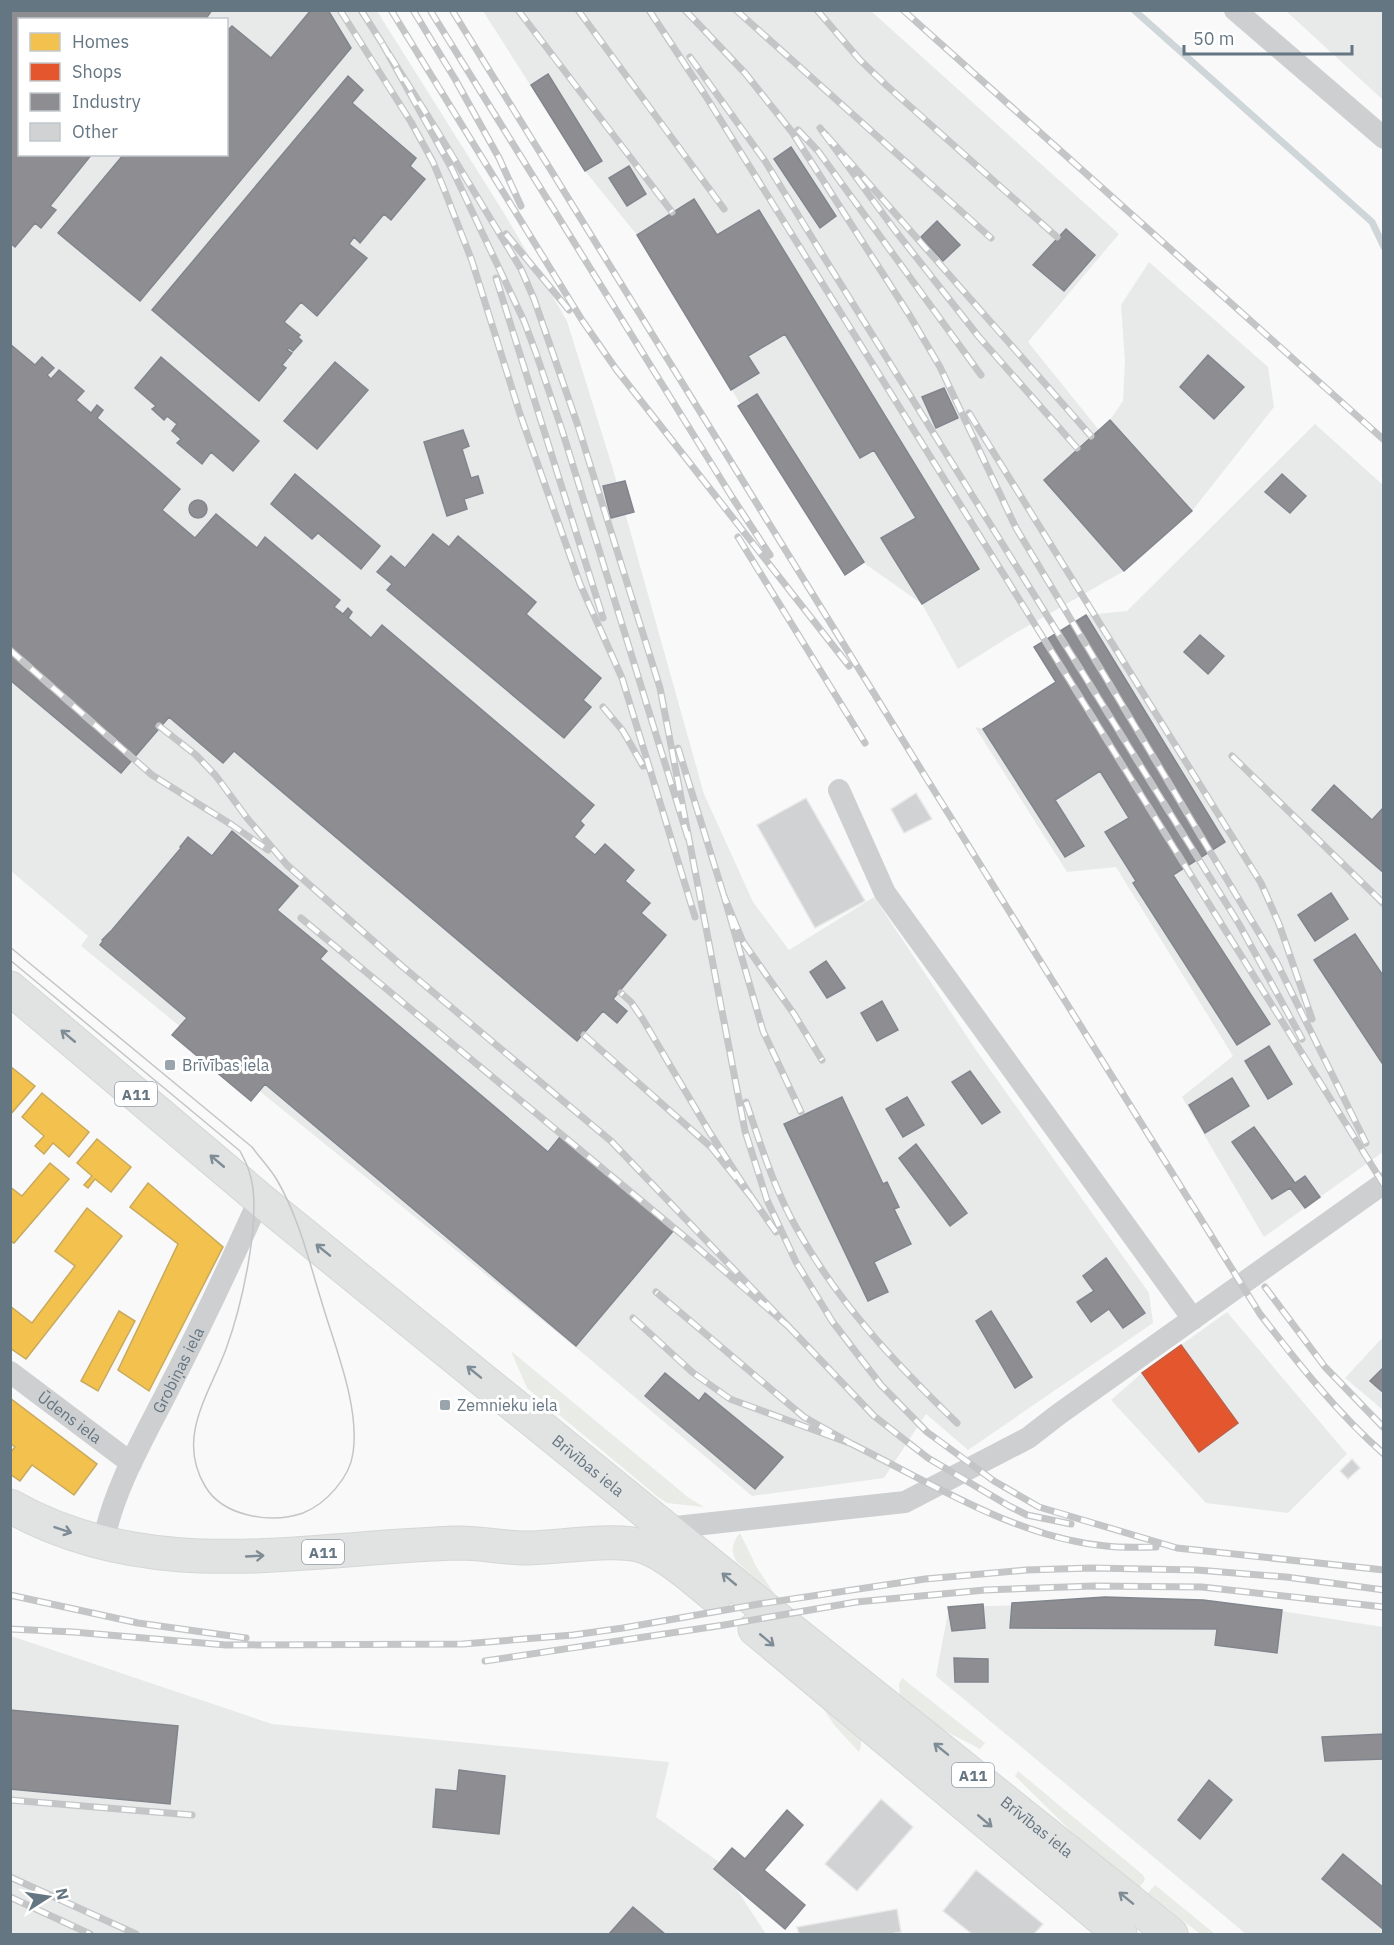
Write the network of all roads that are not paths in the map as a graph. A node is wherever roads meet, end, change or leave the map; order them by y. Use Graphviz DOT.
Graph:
graph roads {
  1 [pos="1235,10"];
  2 [pos="1383,138"];
  3 [pos="838,790"];
  4 [pos="10,988"];
  5 [pos="1383,1183"];
  6 [pos="261,1200"];
  7 [pos="1193,1319"];
  8 [pos="10,1372"];
  9 [pos="131,1463"];
  10 [pos="10,1506"];
  11 [pos="655,1537"];
  12 [pos="103,1544"];
  13 [pos="1120,1935"];
  14 [pos="1171,1935"];
  1 -- 2 [label="street"];
  3 -- 7 [label="street"];
  6 -- 4 [label="highway, Brīvības iela / A11, one-way"];
  5 -- 7 [label="street"];
  6 -- 9 [label="street, Grobiņas iela"];
  11 -- 6 [label="highway, Brīvības iela / A11, one-way"];
  7 -- 11 [label="street"];
  8 -- 9 [label="street, Ūdens iela"];
  9 -- 12 [label="street, Grobiņas iela"];
  10 -- 12 [label="highway, A11, one-way"];
  12 -- 11 [label="highway, A11, one-way"];
  11 -- 13 [label="highway, Brīvības iela / A11, one-way"];
  14 -- 11 [label="highway, Brīvības iela / A11, one-way"];
}
